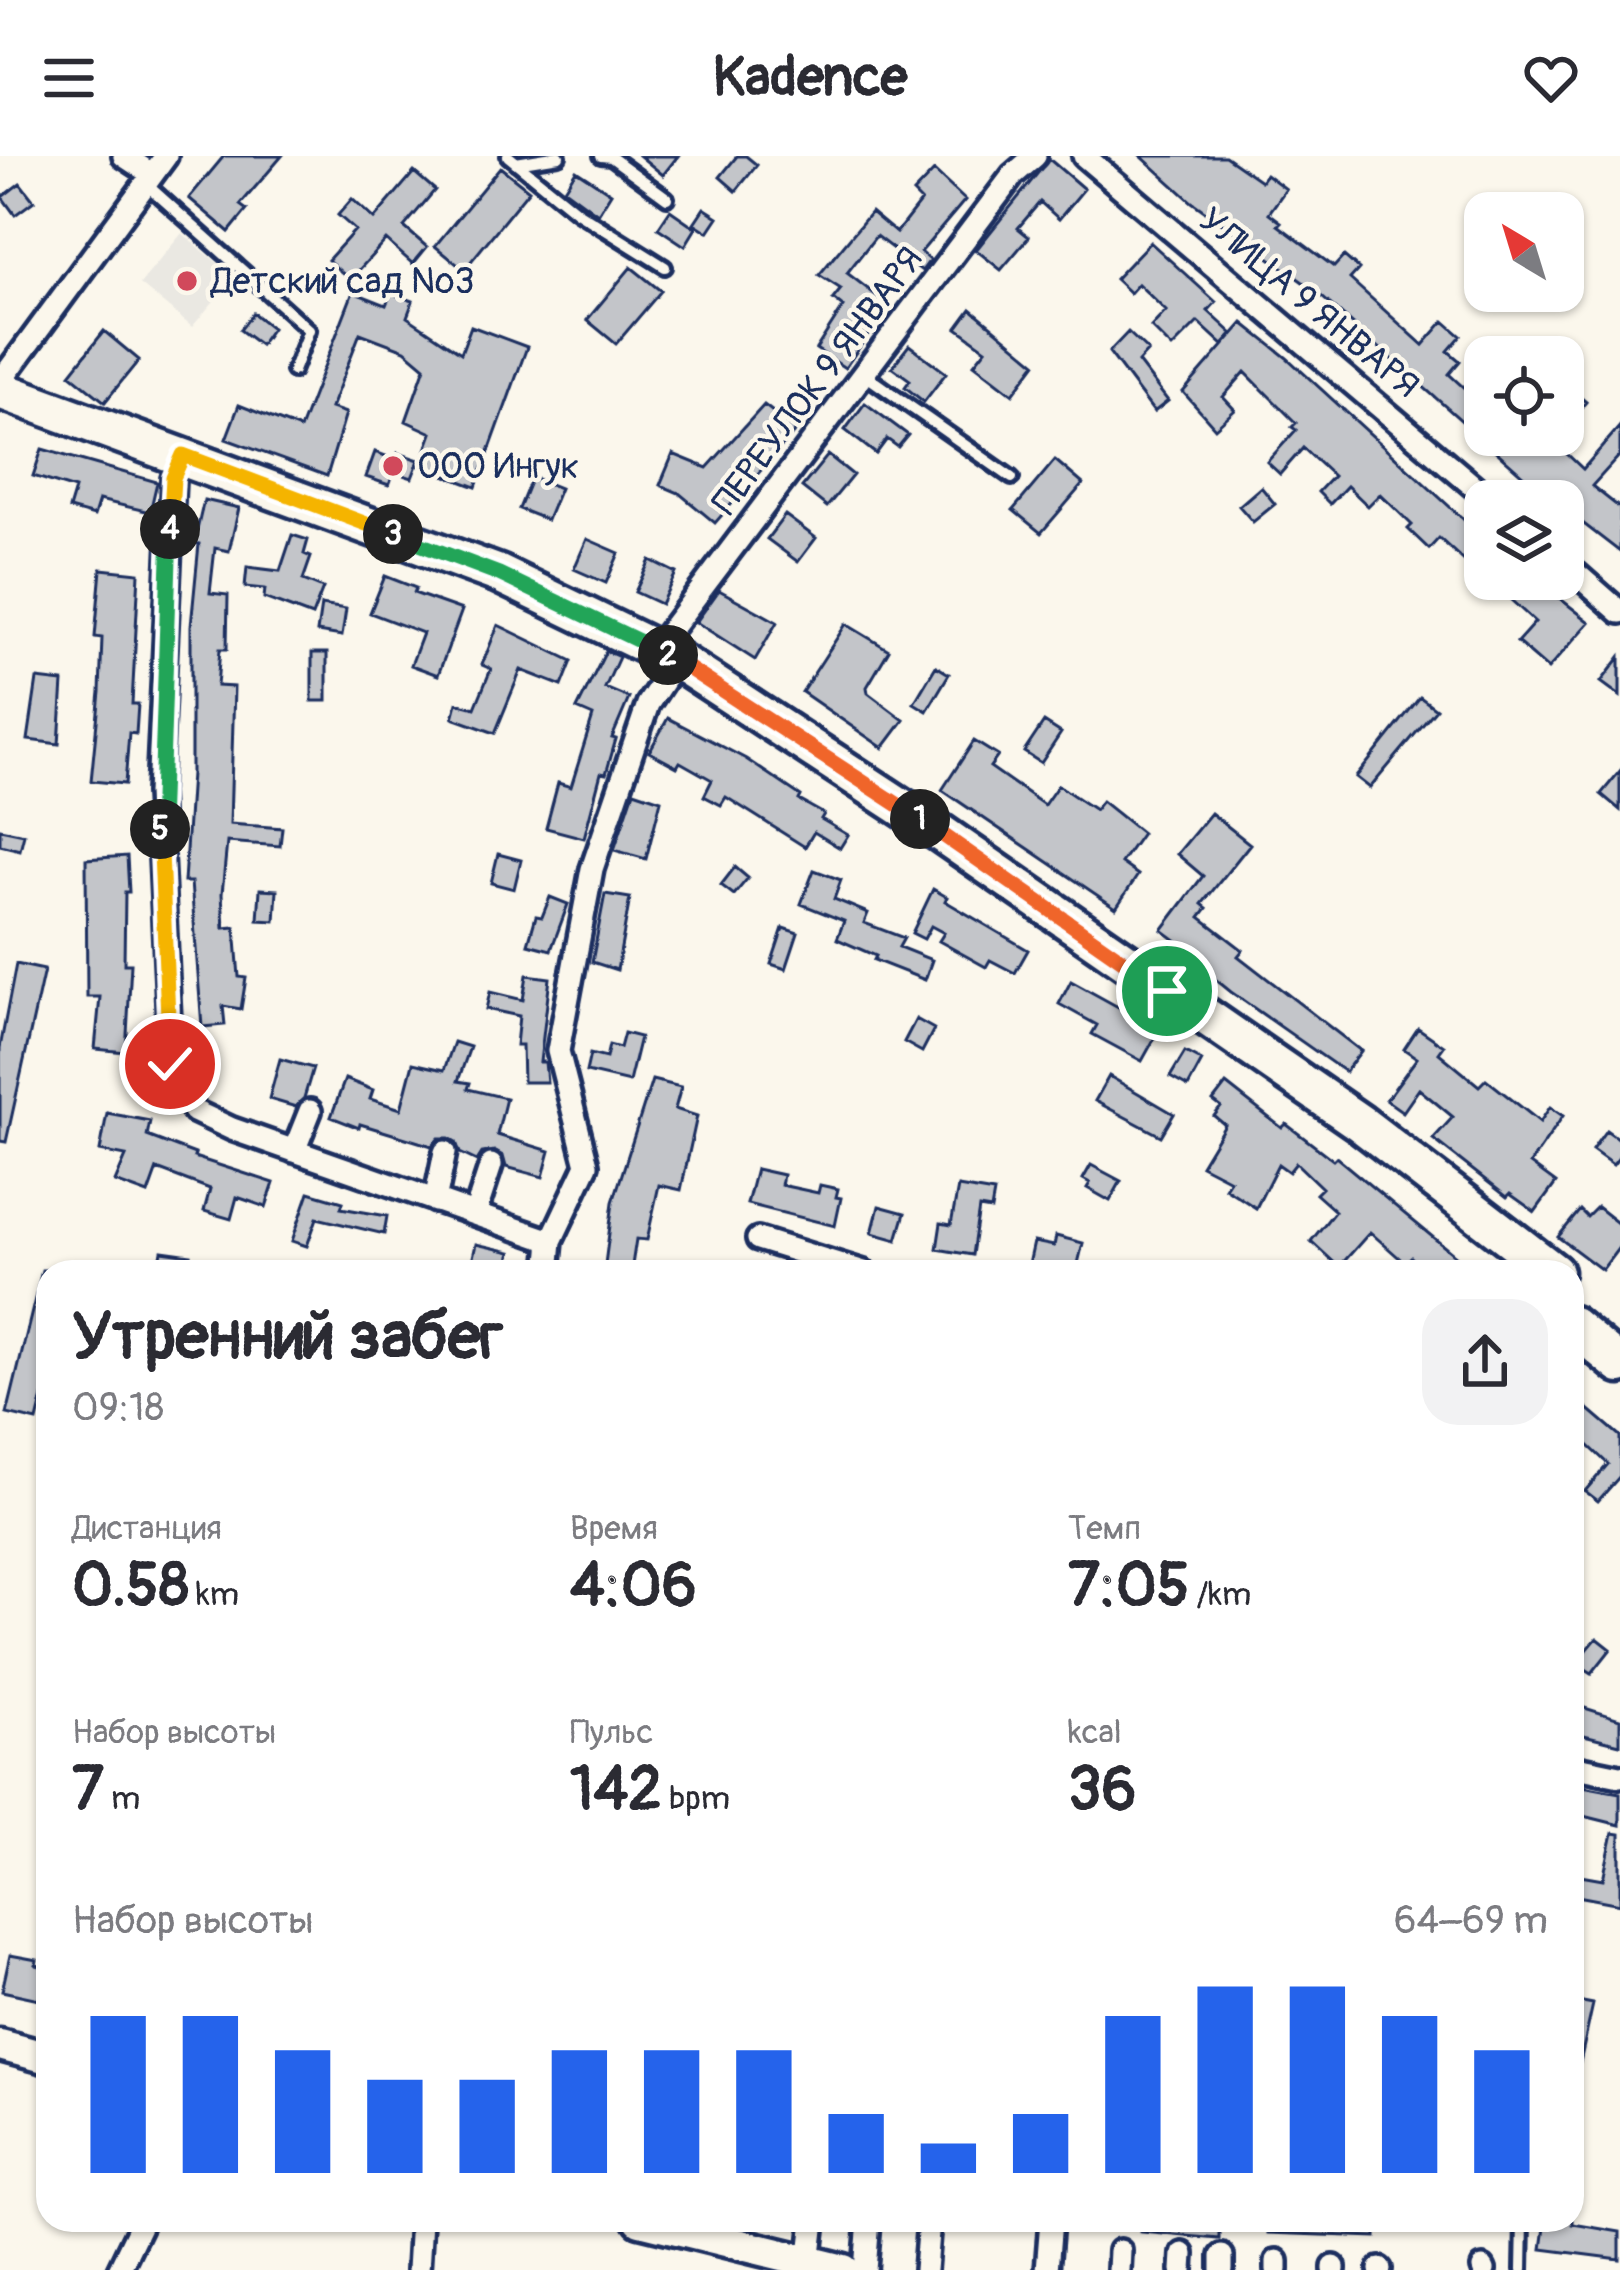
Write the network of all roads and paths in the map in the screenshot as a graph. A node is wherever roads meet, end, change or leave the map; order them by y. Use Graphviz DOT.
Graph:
graph roads {
  1 [pos="124,156"];
  2 [pos="559,156"];
  3 [pos="601,156"];
  4 [pos="1035,156"];
  5 [pos="1084,156"];
  6 [pos="512,159"];
  7 [pos="153,170"];
  8 [pos="667,198"];
  9 [pos="665,267"];
  10 [pos="293,371"];
  11 [pos="865,375"];
  12 [pos="0,386"];
  13 [pos="183,455"];
  14 [pos="1012,478"];
  15 [pos="1466,480"];
  16 [pos="1584,580"];
  17 [pos="1620,612"];
  18 [pos="665,653"];
  19 [pos="310,1111"];
  20 [pos="294,1151"];
  21 [pos="445,1152"];
  22 [pos="491,1165"];
  23 [pos="435,1201"];
  24 [pos="475,1214"];
  25 [pos="758,1239"];
  26 [pos="550,1241"];
  27 [pos="549,1260"];
  28 [pos="825,1260"];
  29 [pos="1538,1260"];
  30 [pos="1584,1335"];
  31 [pos="1620,1365"];
  32 [pos="1584,1768"];
  33 [pos="1620,1776"];
  34 [pos="0,2044"];
  35 [pos="36,2054"];
  36 [pos="137,2232"];
  37 [pos="421,2232"];
  38 [pos="689,2232"];
  39 [pos="813,2232"];
  40 [pos="868,2232"];
  41 [pos="928,2232"];
  42 [pos="1050,2232"];
  43 [pos="1523,2232"];
  44 [pos="809,2264"];
  45 [pos="119,2270"];
  46 [pos="418,2270"];
  47 [pos="844,2270"];
  48 [pos="865,2270"];
  49 [pos="925,2270"];
  50 [pos="1047,2270"];
  51 [pos="1522,2270"];
  1 -- 7 [label="street"];
  2 -- 6 [label="lane"];
  3 -- 8 [label="lane"];
  4 -- 11 [label="street, ПЕРЕУЛОК 9 ЯНВАРЯ"];
  5 -- 15 [label="street, УЛИЦА 9 ЯНВАРЯ"];
  6 -- 9 [label="lane"];
  7 -- 10 [label="lane"];
  7 -- 12 [label="street"];
  11 -- 14 [label="lane"];
  11 -- 18 [label="street, ПЕРЕУЛОК 9 ЯНВАРЯ"];
  12 -- 13 [label="main road"];
  13 -- 18 [label="main road"];
  13 -- 20 [label="street"];
  16 -- 17 [label="street"];
  18 -- 26 [label="street, ПЕРЕУЛОК 9 ЯНВАРЯ"];
  18 -- 29 [label="main road"];
  19 -- 20 [label="street"];
  20 -- 23 [label="street"];
  21 -- 23 [label="street"];
  22 -- 24 [label="street"];
  23 -- 24 [label="street"];
  24 -- 26 [label="street"];
  25 -- 28 [label="street"];
  26 -- 27 [label="street"];
  30 -- 31 [label="main road"];
  32 -- 33 [label="street"];
  34 -- 35 [label="main road"];
  36 -- 45 [label="street"];
  37 -- 46 [label="street"];
  38 -- 44 [label="main road"];
  39 -- 44 [label="street"];
  40 -- 48 [label="street"];
  41 -- 49 [label="street"];
  42 -- 50 [label="street"];
  43 -- 51 [label="lane"];
  44 -- 47 [label="main road"];
}
